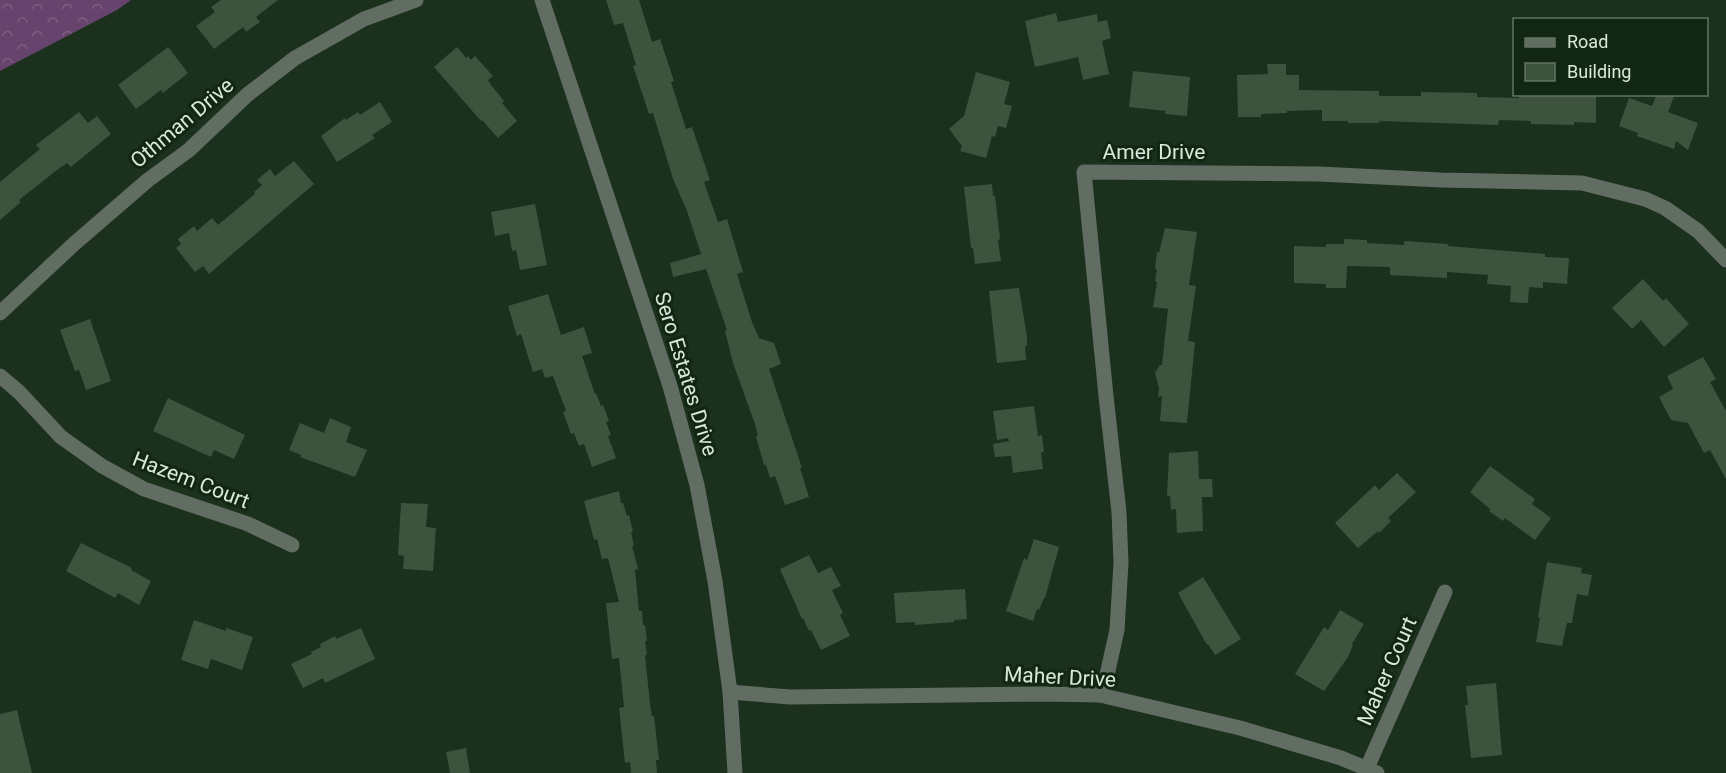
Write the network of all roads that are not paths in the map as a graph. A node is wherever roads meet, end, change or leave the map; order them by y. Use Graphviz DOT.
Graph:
graph roads {
  1 [pos="416,0"];
  2 [pos="542,0"];
  3 [pos="1726,260"];
  4 [pos="0,314"];
  5 [pos="0,376"];
  6 [pos="292,545"];
  7 [pos="1445,591"];
  8 [pos="730,692"];
  9 [pos="1100,695"];
  10 [pos="1372,770"];
  11 [pos="735,773"];
  1 -- 4 [label="street, Othman Drive"];
  2 -- 8 [label="street, Sero Estates Drive"];
  3 -- 9 [label="street, Amer Drive"];
  5 -- 6 [label="street, Hazem Court"];
  7 -- 10 [label="street, Maher Court"];
  8 -- 9 [label="street, Maher Drive"];
  8 -- 11 [label="street, Sero Estates Drive"];
  9 -- 10 [label="street, Maher Drive"];
}
